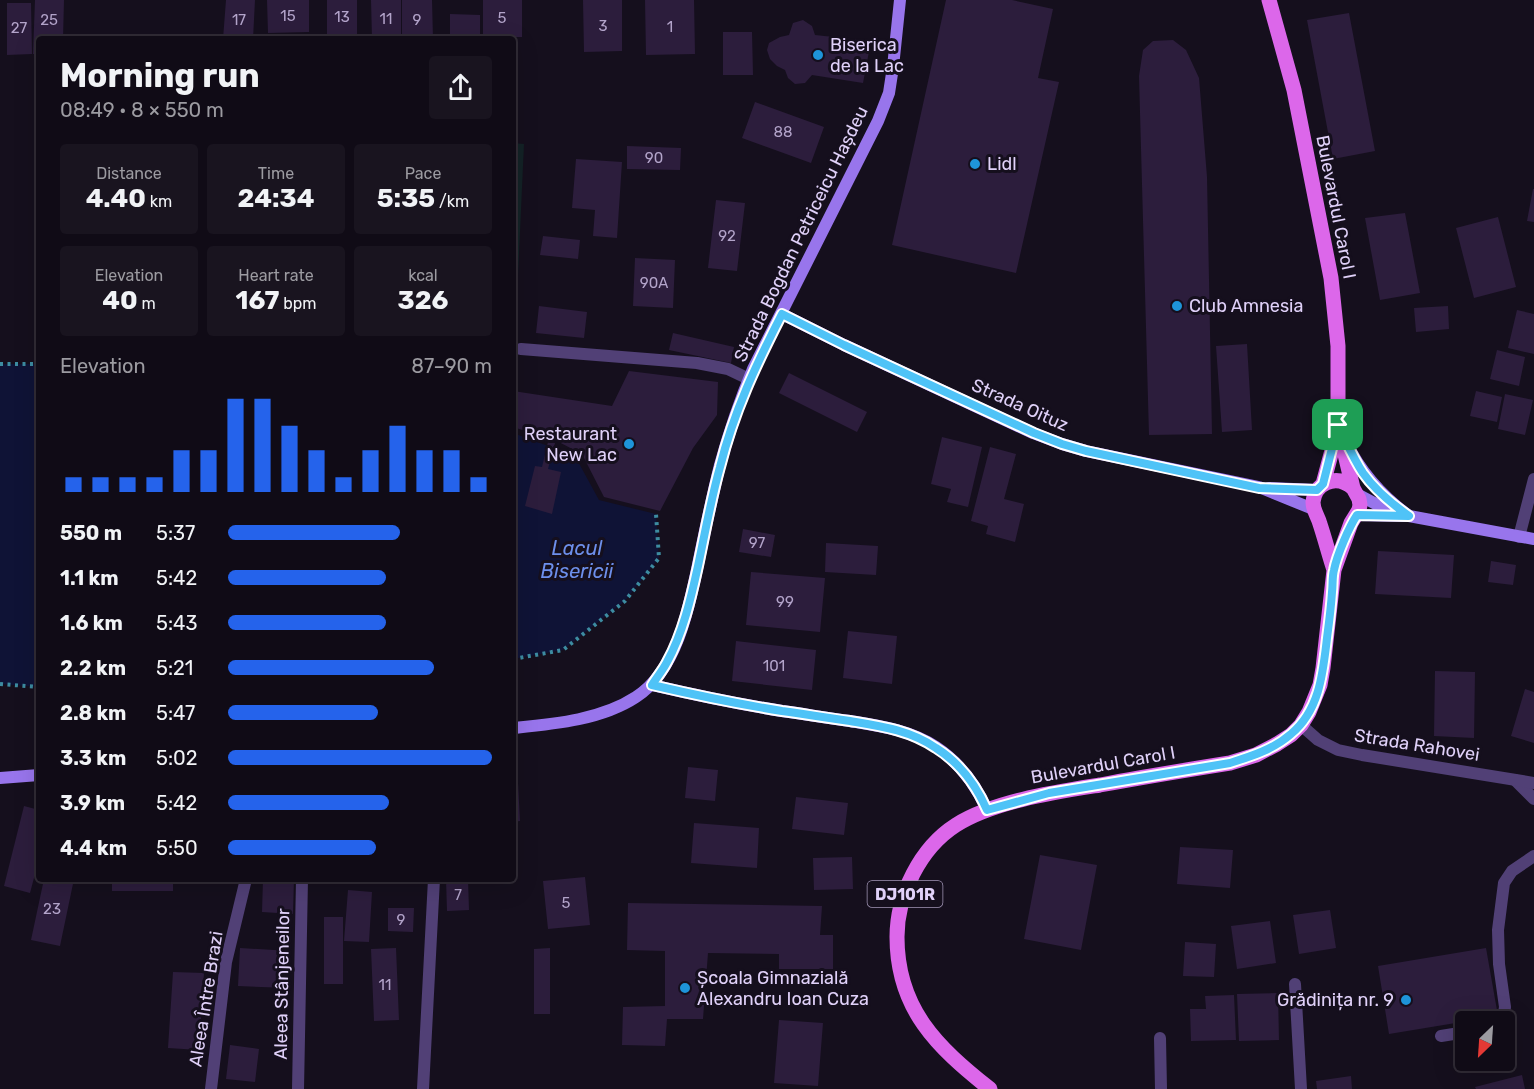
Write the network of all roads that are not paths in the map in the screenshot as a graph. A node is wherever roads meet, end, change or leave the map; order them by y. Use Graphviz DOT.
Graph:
graph roads {
  1 [pos="900,0"];
  2 [pos="1269,0"];
  3 [pos="782,314"];
  4 [pos="521,349"];
  5 [pos="749,379"];
  6 [pos="1338,425"];
  7 [pos="1534,479"];
  8 [pos="1320,487"];
  9 [pos="1259,488"];
  10 [pos="1355,491"];
  11 [pos="1316,514"];
  12 [pos="1409,516"];
  13 [pos="1354,519"];
  14 [pos="1520,537"];
  15 [pos="1534,539"];
  16 [pos="1334,570"];
  17 [pos="652,685"];
  18 [pos="1301,725"];
  19 [pos="516,728"];
  20 [pos="36,775"];
  21 [pos="0,778"];
  22 [pos="1515,780"];
  23 [pos="1534,783"];
  24 [pos="1534,800"];
  25 [pos="987,810"];
  26 [pos="1534,856"];
  27 [pos="245,882"];
  28 [pos="302,882"];
  29 [pos="434,882"];
  30 [pos="1295,984"];
  31 [pos="1504,1011"];
  32 [pos="1455,1034"];
  33 [pos="1441,1036"];
  34 [pos="1160,1038"];
  35 [pos="211,1089"];
  36 [pos="298,1089"];
  37 [pos="423,1089"];
  38 [pos="989,1089"];
  39 [pos="1161,1089"];
  40 [pos="1301,1089"];
  1 -- 3 [label="main road, Strada Bogdan Petriceicu Hașdeu"];
  2 -- 6 [label="main road, Bulevardul Carol I"];
  3 -- 5 [label="main road, Strada Bogdan Petriceicu Hașdeu"];
  3 -- 9 [label="main road, Strada Oituz"];
  4 -- 5 [label="street"];
  5 -- 17 [label="main road, Strada Bogdan Petriceicu Hașdeu"];
  6 -- 8 [label="main road, Bulevardul Carol I"];
  6 -- 10 [label="main road, Bulevardul Carol I"];
  6 -- 12 [label="main road"];
  7 -- 14 [label="street"];
  8 -- 9 [label="main road, Strada Oituz"];
  8 -- 10 [label="main road"];
  8 -- 11 [label="main road, Bulevardul Carol I"];
  9 -- 11 [label="main road, Strada Oituz"];
  10 -- 12 [label="main road"];
  10 -- 13 [label="main road, Bulevardul Carol I"];
  11 -- 13 [label="main road"];
  11 -- 16 [label="main road, Bulevardul Carol I / DJ101R"];
  12 -- 13 [label="main road"];
  12 -- 14 [label="main road"];
  13 -- 16 [label="main road, Bulevardul Carol I / DJ101R"];
  14 -- 15 [label="main road"];
  16 -- 18 [label="main road, Bulevardul Carol I / DJ101R"];
  17 -- 19 [label="main road"];
  17 -- 25 [label="main road"];
  18 -- 22 [label="street, Strada Rahovei"];
  18 -- 25 [label="main road, Bulevardul Carol I / DJ101R"];
  20 -- 21 [label="main road"];
  22 -- 23 [label="street, Strada Rahovei"];
  22 -- 24 [label="street"];
  25 -- 38 [label="main road, Bulevardul Carol I / DJ101R"];
  26 -- 31 [label="street"];
  27 -- 35 [label="street, Aleea Între Brazi"];
  28 -- 36 [label="street, Aleea Stânjeneilor"];
  29 -- 37 [label="street"];
  30 -- 40 [label="street"];
  32 -- 33 [label="street"];
  34 -- 39 [label="street"];
}
